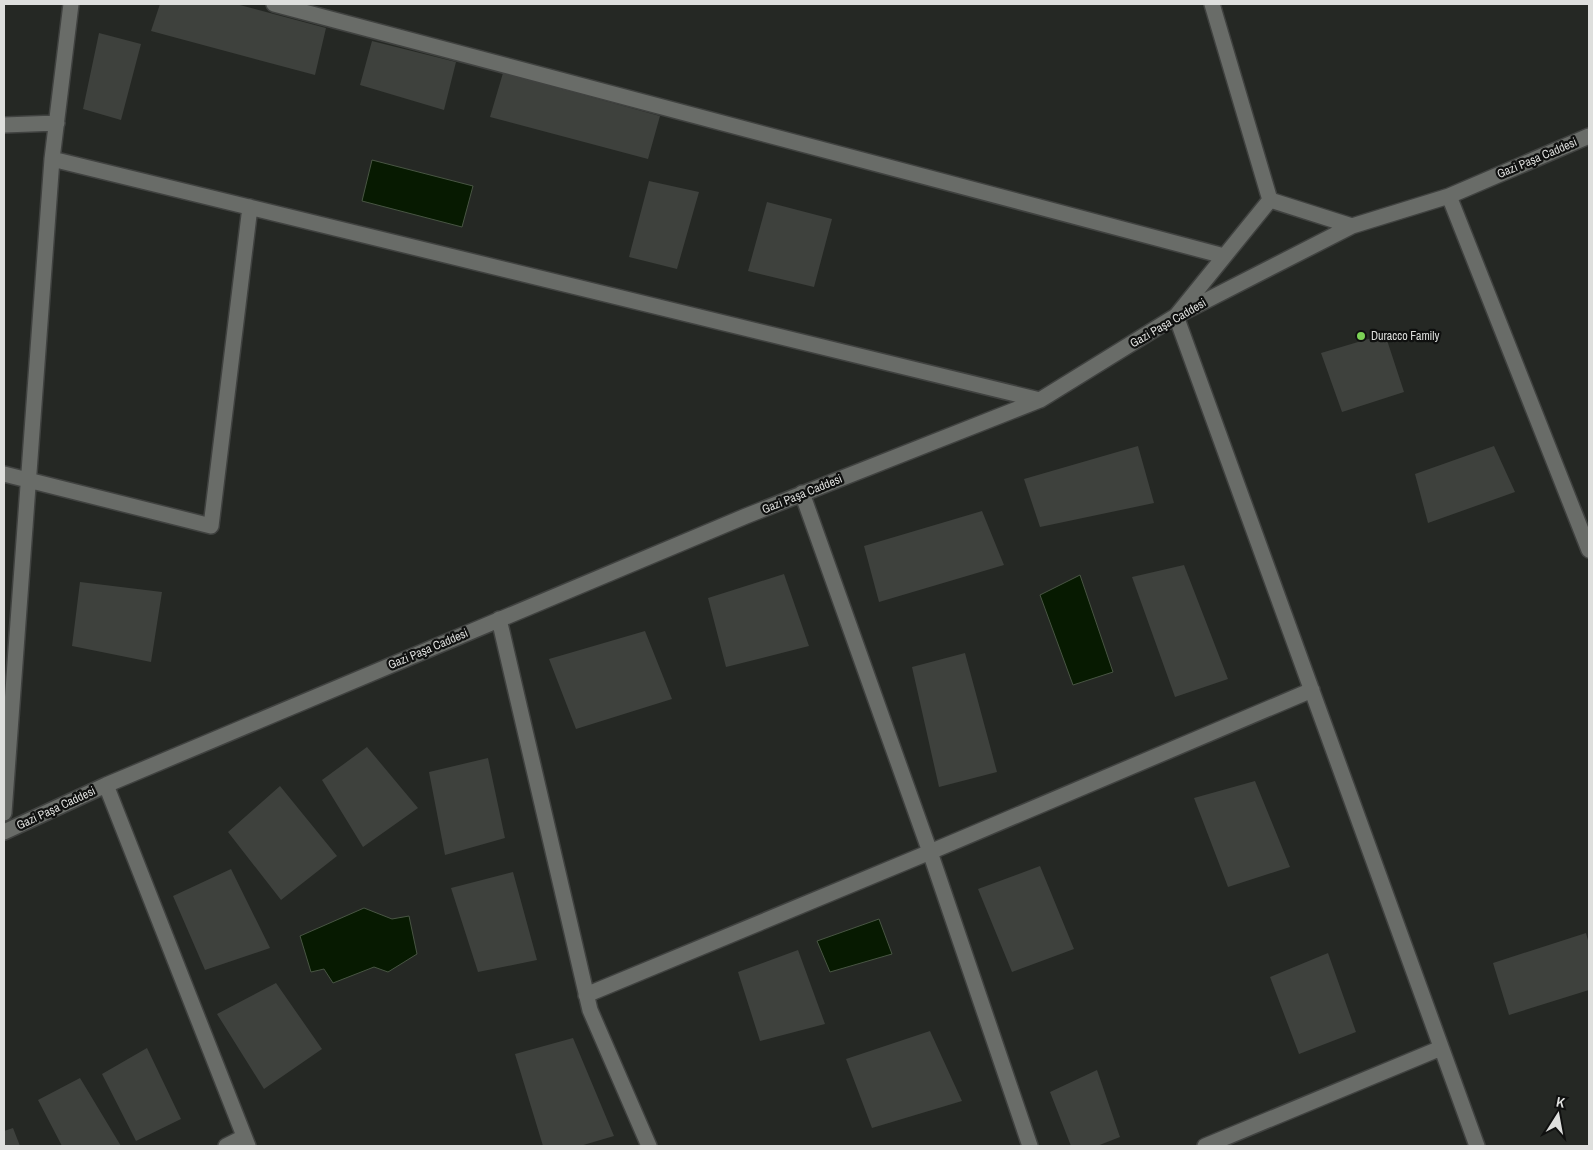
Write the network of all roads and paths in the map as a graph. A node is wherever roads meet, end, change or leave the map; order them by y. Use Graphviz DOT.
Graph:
graph roads {
  1 [pos="71,4"];
  2 [pos="274,4"];
  3 [pos="1212,4"];
  4 [pos="57,123"];
  5 [pos="4,125"];
  6 [pos="1589,136"];
  7 [pos="52,159"];
  8 [pos="1449,196"];
  9 [pos="1270,200"];
  10 [pos="250,207"];
  11 [pos="1352,226"];
  12 [pos="1224,256"];
  13 [pos="1176,316"];
  14 [pos="1040,400"];
  15 [pos="4,474"];
  16 [pos="28,481"];
  17 [pos="802,493"];
  18 [pos="1589,550"];
  19 [pos="499,619"];
  20 [pos="1312,690"];
  21 [pos="106,785"];
  22 [pos="4,813"];
  23 [pos="4,832"];
  24 [pos="930,852"];
  25 [pos="586,995"];
  26 [pos="1441,1048"];
  27 [pos="246,1142"];
  28 [pos="226,1146"];
  29 [pos="649,1146"];
  30 [pos="1030,1146"];
  31 [pos="1205,1146"];
  32 [pos="1477,1146"];
  1 -- 4 [label="street"];
  2 -- 12 [label="street"];
  3 -- 9 [label="street"];
  4 -- 5 [label="street"];
  4 -- 7 [label="street"];
  6 -- 8 [label="street, Gazi Paşa Caddesi"];
  7 -- 10 [label="street"];
  7 -- 16 [label="street"];
  8 -- 11 [label="street, Gazi Paşa Caddesi"];
  8 -- 18 [label="street"];
  9 -- 11 [label="street"];
  9 -- 12 [label="street"];
  10 -- 14 [label="street"];
  10 -- 16 [label="street"];
  11 -- 13 [label="street, Gazi Paşa Caddesi"];
  12 -- 13 [label="street"];
  13 -- 14 [label="street, Gazi Paşa Caddesi"];
  13 -- 20 [label="street"];
  14 -- 17 [label="street, Gazi Paşa Caddesi"];
  15 -- 16 [label="street"];
  16 -- 22 [label="street"];
  17 -- 19 [label="street, Gazi Paşa Caddesi"];
  17 -- 24 [label="street"];
  19 -- 21 [label="street, Gazi Paşa Caddesi"];
  19 -- 25 [label="street"];
  20 -- 24 [label="street"];
  20 -- 26 [label="street"];
  21 -- 23 [label="street, Gazi Paşa Caddesi"];
  21 -- 27 [label="street"];
  24 -- 25 [label="street"];
  24 -- 30 [label="street"];
  25 -- 29 [label="street"];
  26 -- 31 [label="street"];
  26 -- 32 [label="street"];
  27 -- 28 [label="street"];
}
